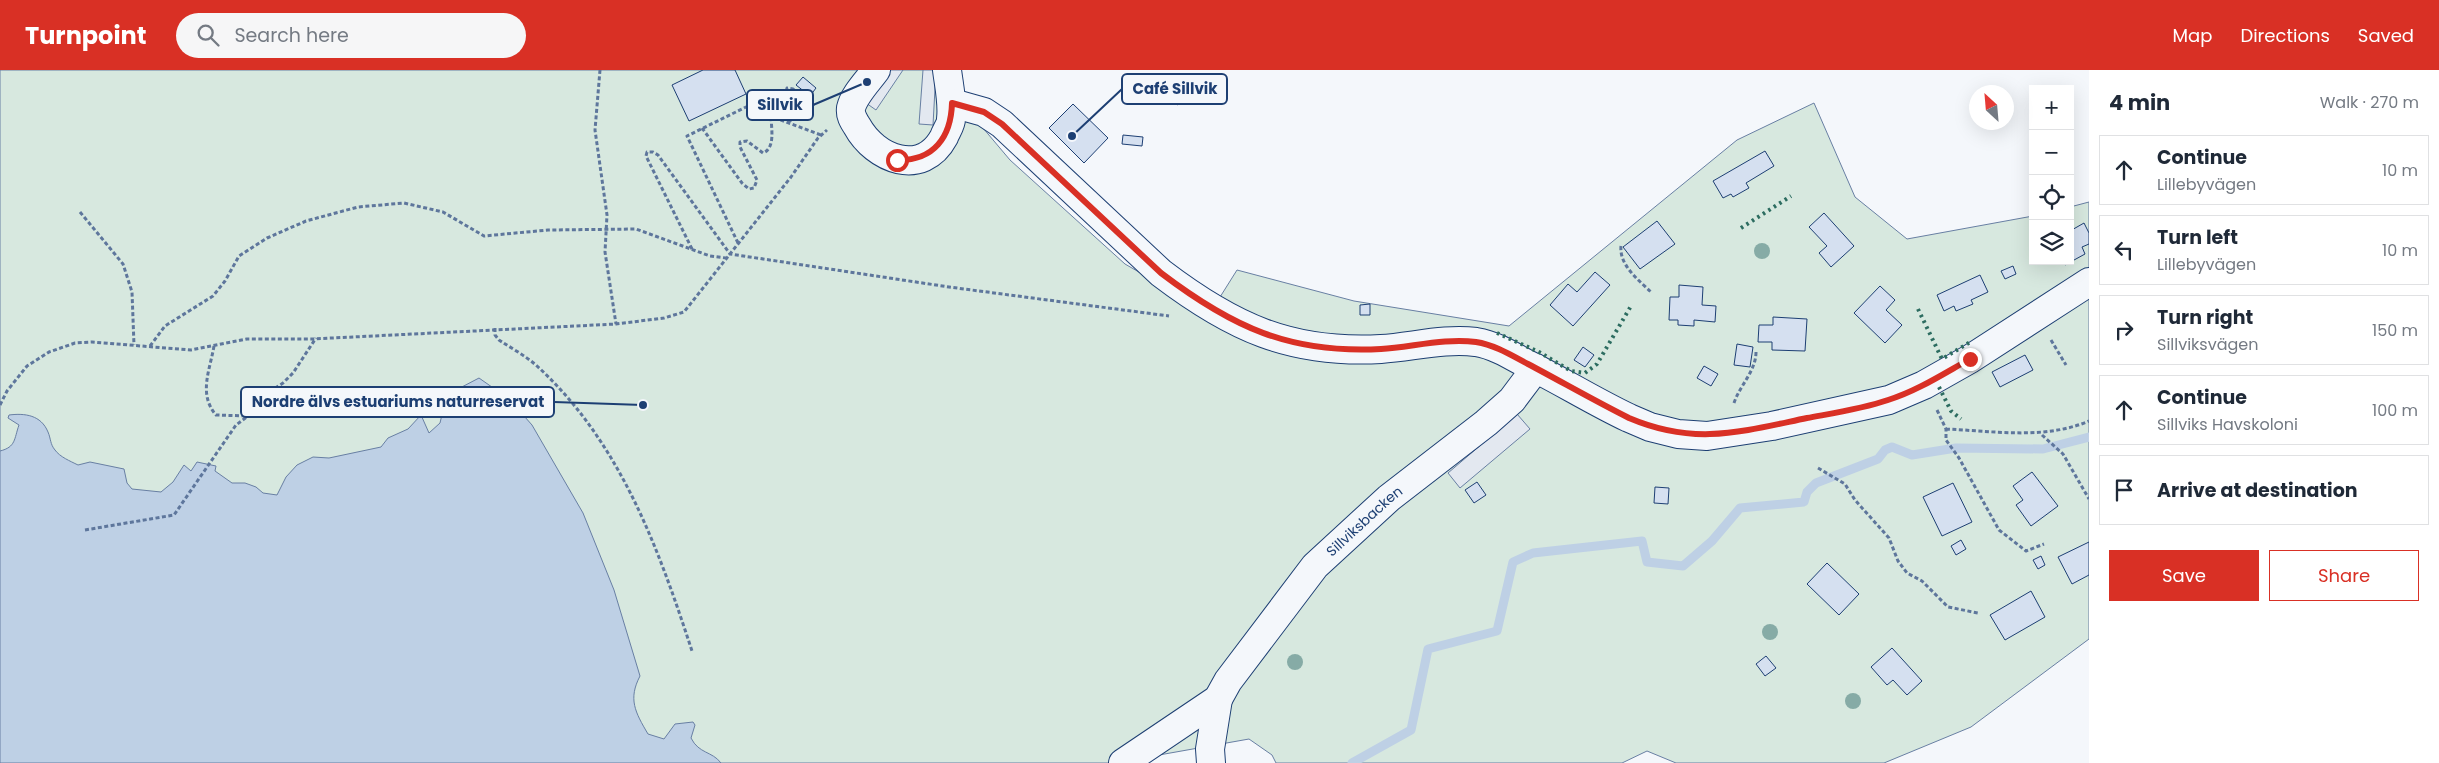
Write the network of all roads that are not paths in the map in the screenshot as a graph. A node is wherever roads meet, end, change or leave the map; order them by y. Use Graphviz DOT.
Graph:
graph roads {
  1 [pos="876,70"];
  2 [pos="947,70"];
  3 [pos="952,103"];
  4 [pos="2089,282"];
  5 [pos="1536,368"];
  6 [pos="1218,699"];
  7 [pos="1123,763"];
  8 [pos="1211,763"];
  1 -- 3 [label="street"];
  2 -- 3 [label="street"];
  3 -- 5 [label="street"];
  4 -- 5 [label="street"];
  5 -- 6 [label="street, Sillviksbacken"];
  6 -- 7 [label="street, Sillviksbacken"];
  6 -- 8 [label="street, Sillviksbacken"];
}
